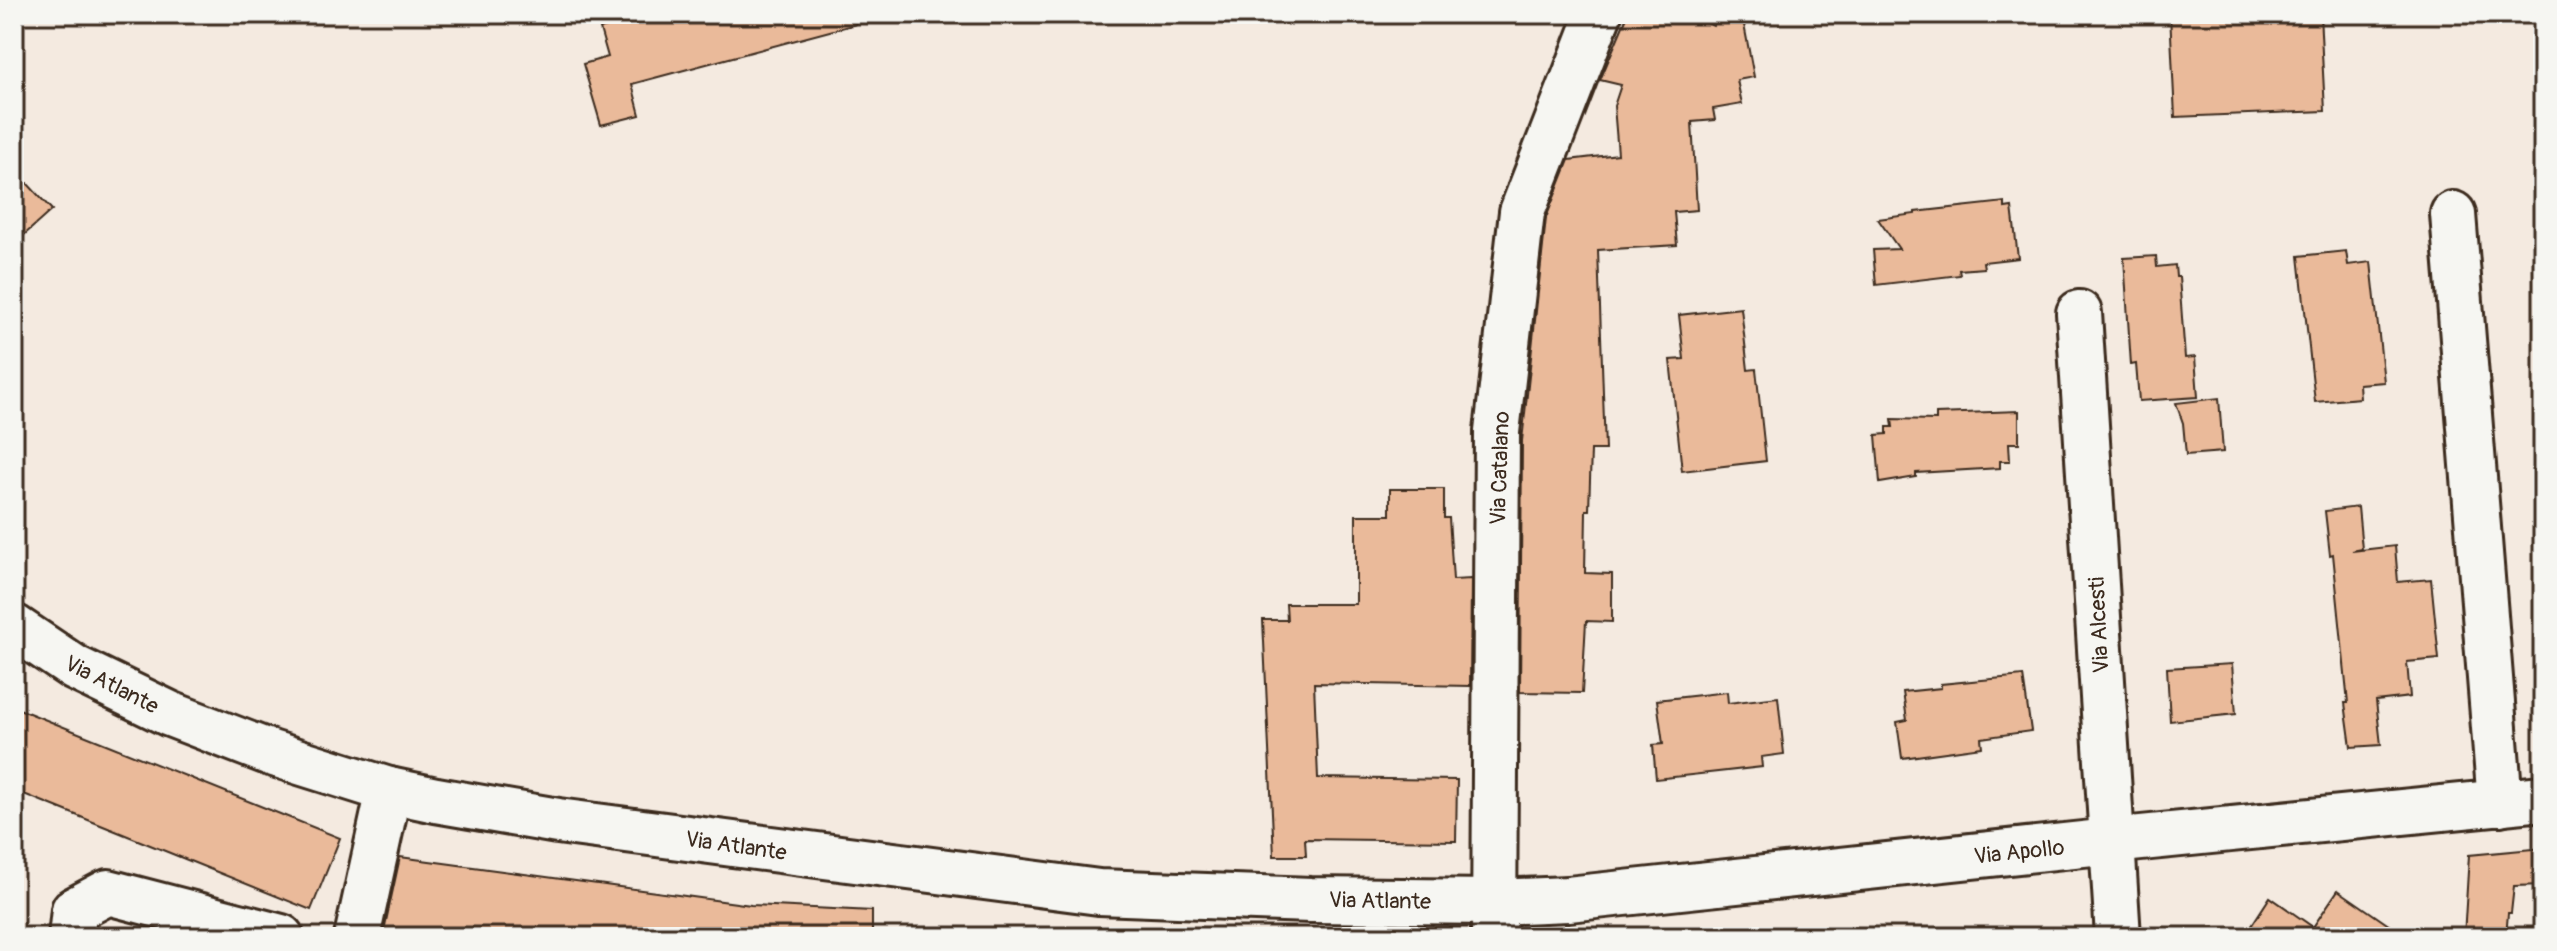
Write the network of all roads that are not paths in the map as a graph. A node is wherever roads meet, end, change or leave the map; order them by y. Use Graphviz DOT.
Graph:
graph roads {
  1 [pos="1599,14"];
  2 [pos="2453,214"];
  3 [pos="2079,313"];
  4 [pos="14,627"];
  5 [pos="389,790"];
  6 [pos="2543,798"];
  7 [pos="2500,803"];
  8 [pos="2111,841"];
  9 [pos="1494,919"];
  10 [pos="71,937"];
  11 [pos="281,937"];
  12 [pos="357,937"];
  13 [pos="2118,937"];
  1 -- 9 [label="street, Via Catalano"];
  2 -- 7 [label="street"];
  3 -- 8 [label="street, Via Alcesti"];
  4 -- 5 [label="street, Via Atlante"];
  5 -- 9 [label="street, Via Atlante"];
  5 -- 12 [label="street"];
  6 -- 7 [label="street, Via Apollo"];
  7 -- 8 [label="street, Via Apollo"];
  8 -- 9 [label="street, Via Apollo"];
  8 -- 13 [label="street, Via Alcesti"];
  10 -- 11 [label="street"];
}
